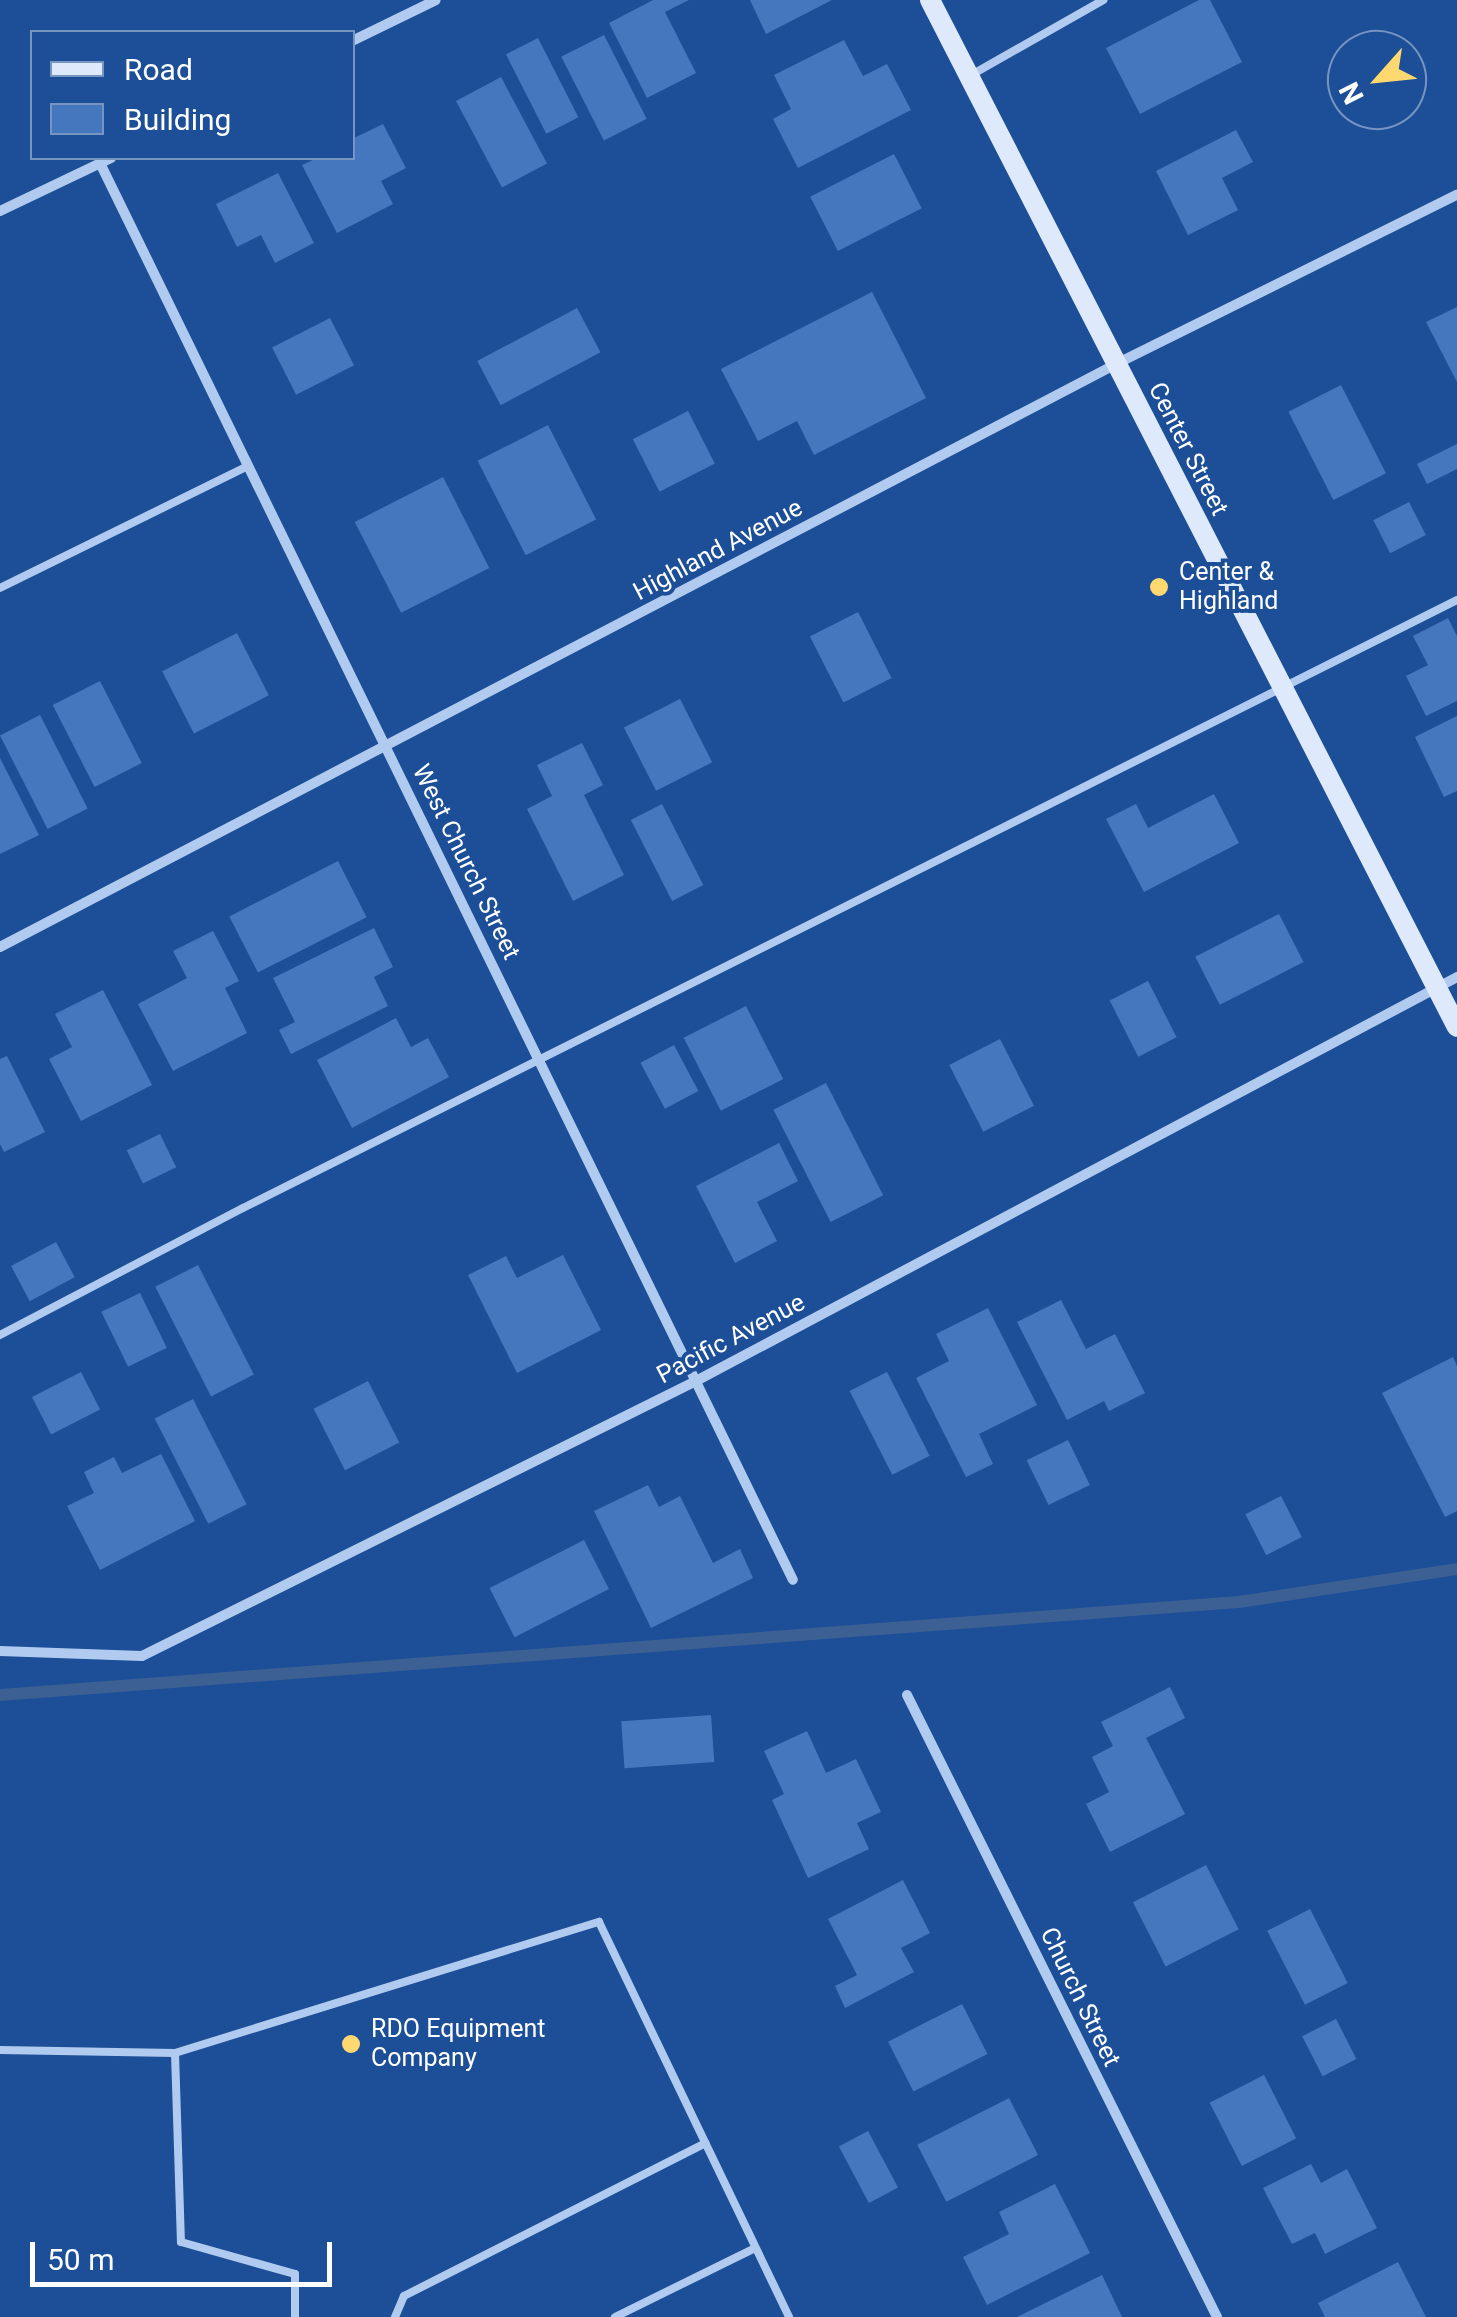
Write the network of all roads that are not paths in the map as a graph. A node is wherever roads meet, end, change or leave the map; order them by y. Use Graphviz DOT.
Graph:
graph roads {
  1 [pos="436,0"];
  2 [pos="930,0"];
  3 [pos="1103,0"];
  4 [pos="355,40"];
  5 [pos="969,76"];
  6 [pos="106,160"];
  7 [pos="1457,195"];
  8 [pos="0,211"];
  9 [pos="1116,364"];
  10 [pos="248,466"];
  11 [pos="0,588"];
  12 [pos="1457,600"];
  13 [pos="1284,689"];
  14 [pos="387,746"];
  15 [pos="0,947"];
  16 [pos="1457,977"];
  17 [pos="1437,987"];
  18 [pos="1457,1027"];
  19 [pos="542,1060"];
  20 [pos="0,1336"];
  21 [pos="696,1381"];
  22 [pos="793,1580"];
  23 [pos="0,1651"];
  24 [pos="908,1695"];
  25 [pos="0,2050"];
  26 [pos="175,2053"];
  27 [pos="705,2143"];
  28 [pos="755,2248"];
  29 [pos="295,2317"];
  30 [pos="395,2317"];
  31 [pos="614,2317"];
  32 [pos="788,2317"];
  33 [pos="1216,2317"];
  1 -- 4 [label="street"];
  2 -- 5 [label="main road, Center Street"];
  3 -- 5 [label="lane"];
  5 -- 9 [label="main road, Center Street"];
  6 -- 8 [label="street"];
  6 -- 10 [label="street, West Church Street"];
  7 -- 9 [label="street, Highland Avenue"];
  9 -- 13 [label="main road, Center Street"];
  9 -- 14 [label="street, Highland Avenue"];
  10 -- 11 [label="lane"];
  10 -- 14 [label="street, West Church Street"];
  12 -- 13 [label="lane"];
  13 -- 17 [label="main road, Center Street"];
  13 -- 19 [label="lane"];
  14 -- 15 [label="street, Highland Avenue"];
  14 -- 19 [label="street, West Church Street"];
  16 -- 17 [label="street, Pacific Avenue"];
  17 -- 18 [label="main road, Center Street"];
  17 -- 21 [label="street, Pacific Avenue"];
  19 -- 20 [label="lane"];
  19 -- 21 [label="street, West Church Street"];
  21 -- 22 [label="street, West Church Street"];
  21 -- 23 [label="street, Pacific Avenue"];
  24 -- 33 [label="street, Church Street"];
  25 -- 26 [label="lane"];
  26 -- 27 [label="lane"];
  26 -- 29 [label="lane"];
  27 -- 28 [label="lane"];
  27 -- 30 [label="lane"];
  28 -- 31 [label="lane"];
  28 -- 32 [label="lane"];
}
